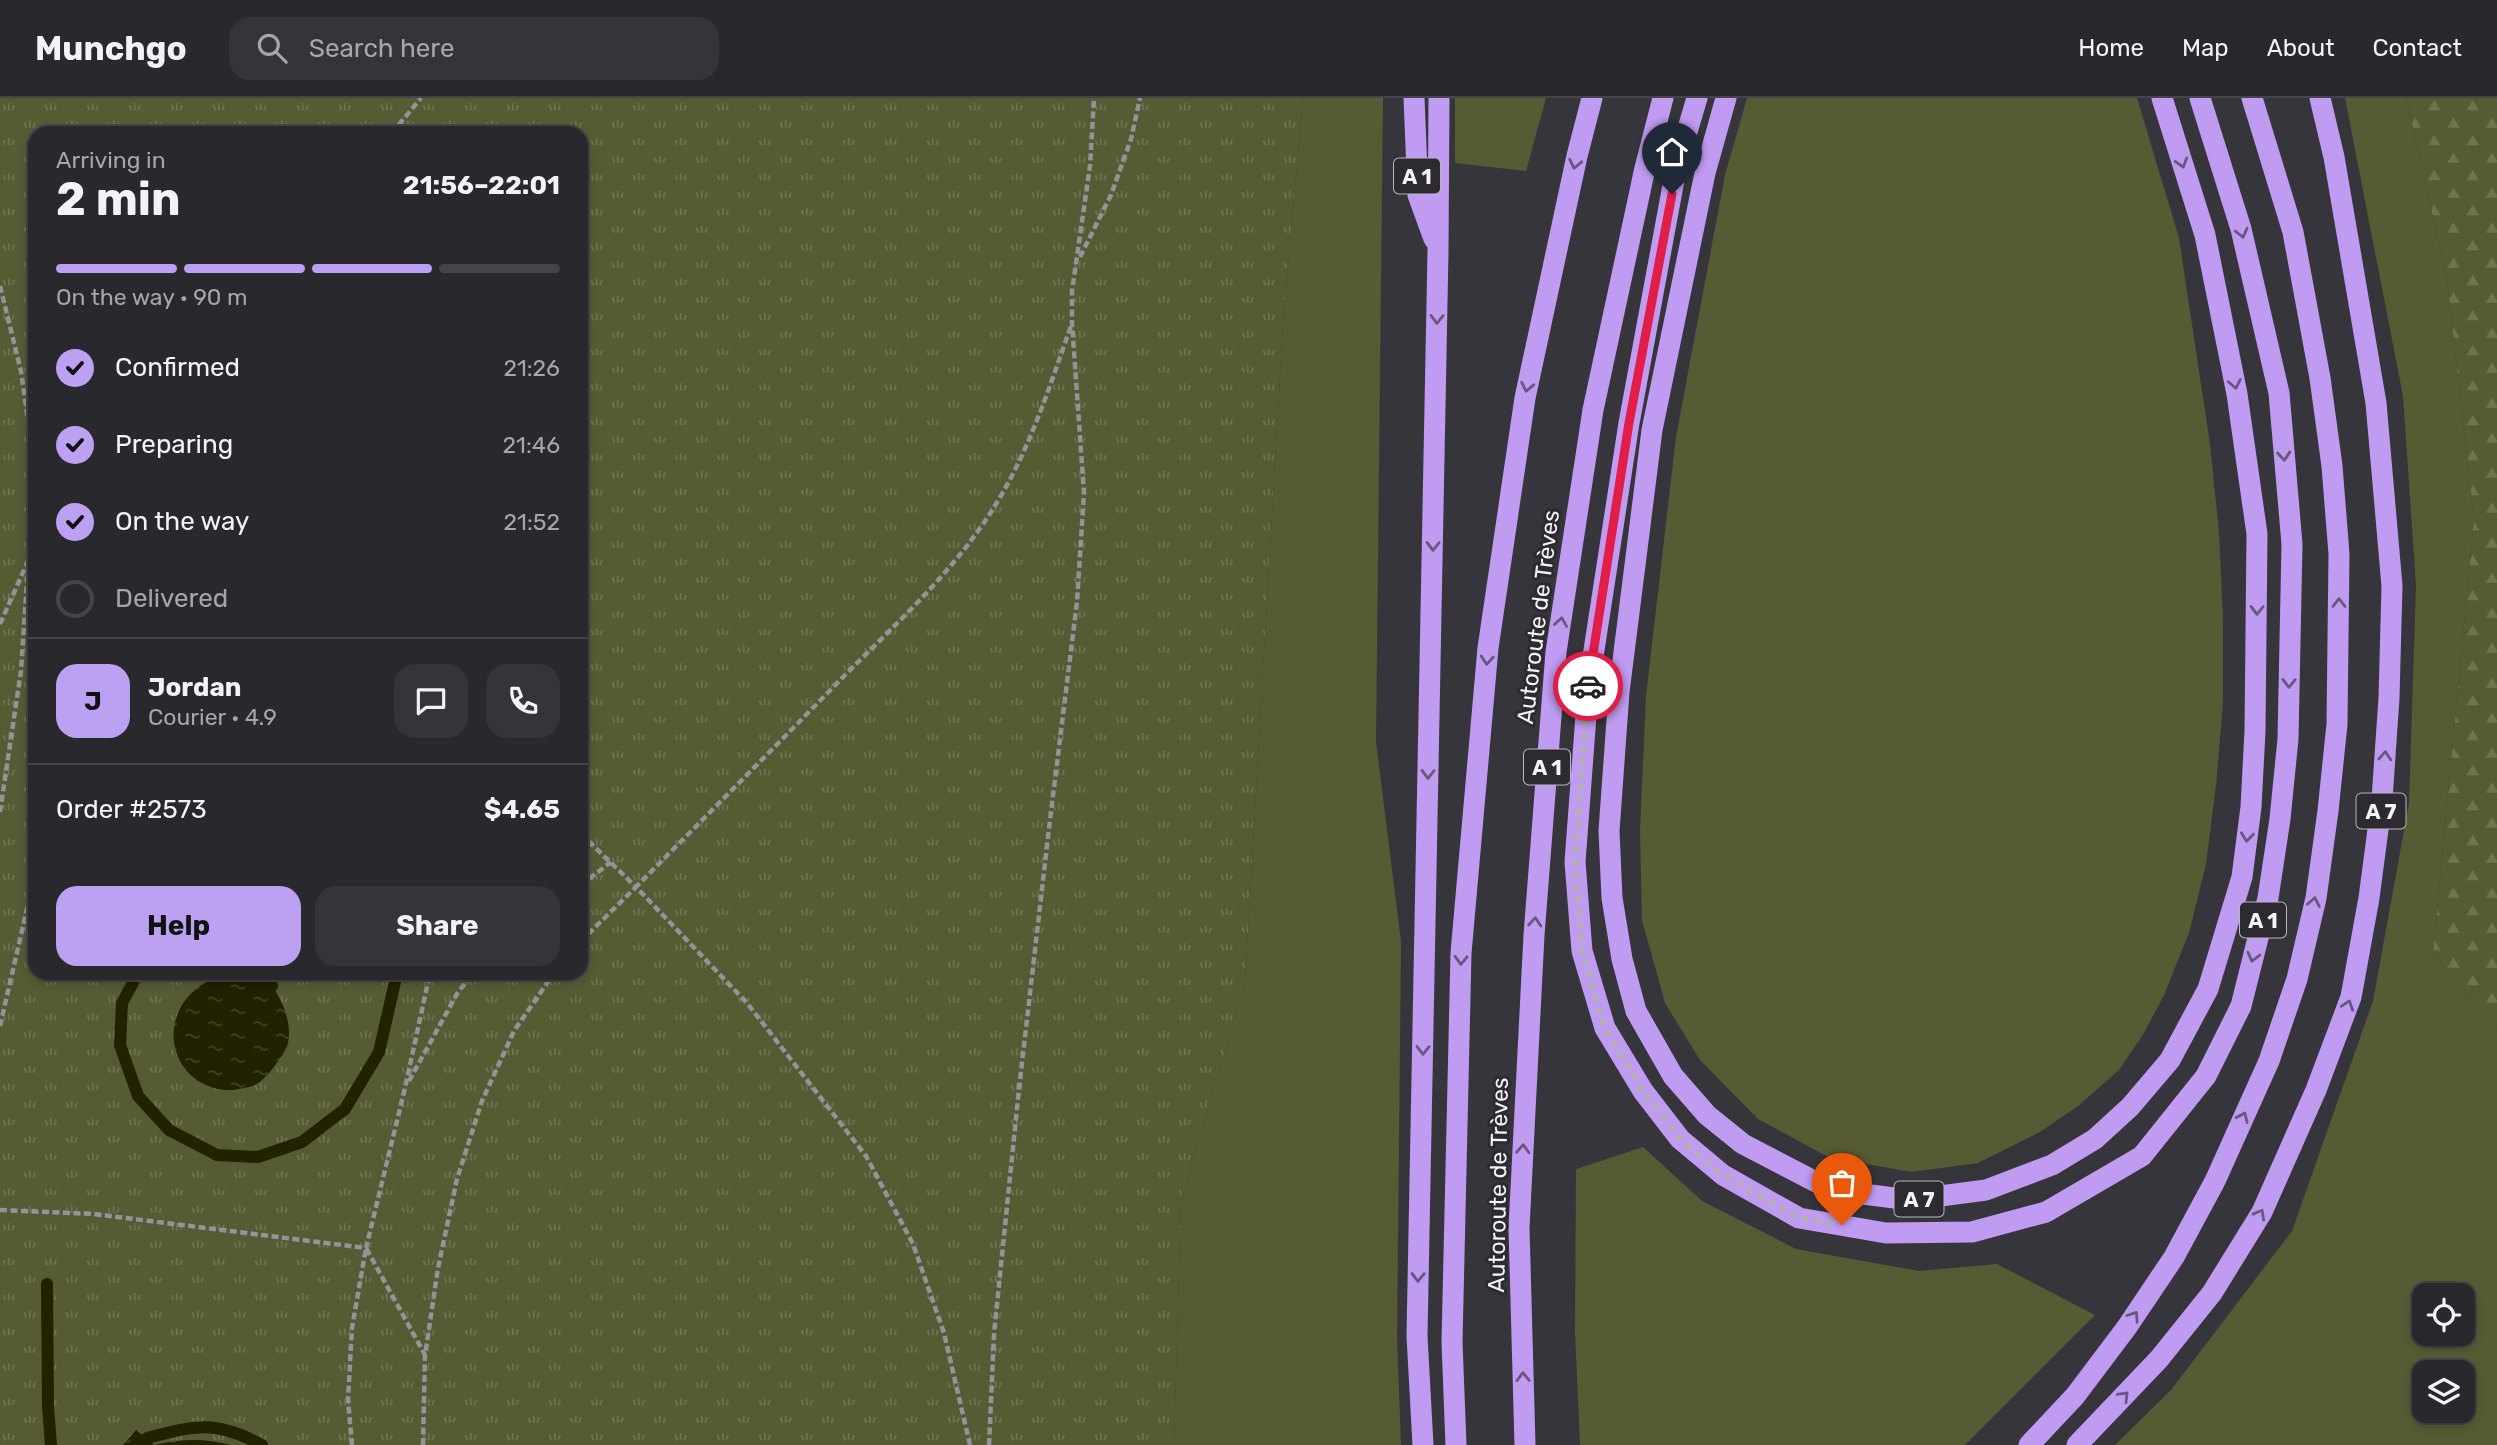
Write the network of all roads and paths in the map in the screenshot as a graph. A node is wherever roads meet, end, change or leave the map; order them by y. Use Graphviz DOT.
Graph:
graph roads {
  1 [pos="421,98"];
  2 [pos="1094,98"];
  3 [pos="1140,98"];
  4 [pos="1414,98"];
  5 [pos="1439,98"];
  6 [pos="1592,98"];
  7 [pos="1663,98"];
  8 [pos="1697,98"];
  9 [pos="1726,98"];
  10 [pos="2162,98"];
  11 [pos="2200,98"];
  12 [pos="2252,98"];
  13 [pos="2320,98"];
  14 [pos="398,126"];
  15 [pos="1438,251"];
  16 [pos="1077,262"];
  17 [pos="0,286"];
  18 [pos="1072,323"];
  19 [pos="28,421"];
  20 [pos="28,561"];
  21 [pos="28,582"];
  22 [pos="0,624"];
  23 [pos="0,812"];
  24 [pos="588,841"];
  25 [pos="611,862"];
  26 [pos="588,880"];
  27 [pos="636,887"];
  28 [pos="28,904"];
  29 [pos="588,934"];
  30 [pos="428,980"];
  31 [pos="468,980"];
  32 [pos="549,980"];
  33 [pos="0,1026"];
  34 [pos="405,1088"];
  35 [pos="0,1210"];
  36 [pos="366,1248"];
  37 [pos="425,1356"];
  38 [pos="352,1445"];
  39 [pos="424,1445"];
  40 [pos="970,1445"];
  41 [pos="989,1445"];
  42 [pos="1423,1445"];
  43 [pos="1455,1445"];
  44 [pos="1525,1445"];
  45 [pos="2029,1445"];
  46 [pos="2077,1445"];
  1 -- 14 [label="path"];
  2 -- 16 [label="path"];
  3 -- 16 [label="path"];
  4 -- 15 [label="highway, A 1"];
  5 -- 15 [label="highway, A 1"];
  6 -- 43 [label="highway, Autoroute de Trèves, one-way"];
  44 -- 7 [label="highway, Autoroute de Trèves / A 1, one-way"];
  11 -- 8 [label="highway, A 1, one-way"];
  10 -- 9 [label="highway, A 7, one-way"];
  45 -- 12 [label="highway, one-way"];
  46 -- 13 [label="highway, A 7, one-way"];
  15 -- 42 [label="highway, A 1, one-way"];
  16 -- 18 [label="path"];
  17 -- 19 [label="path"];
  18 -- 27 [label="path"];
  18 -- 41 [label="path"];
  20 -- 22 [label="path"];
  21 -- 23 [label="path"];
  24 -- 25 [label="path"];
  25 -- 26 [label="path"];
  25 -- 27 [label="path"];
  27 -- 29 [label="path"];
  27 -- 40 [label="path"];
  28 -- 33 [label="path"];
  30 -- 34 [label="path"];
  31 -- 34 [label="path"];
  32 -- 37 [label="path"];
  34 -- 36 [label="path"];
  35 -- 36 [label="path"];
  36 -- 37 [label="path"];
  36 -- 38 [label="path"];
  37 -- 39 [label="path"];
}
